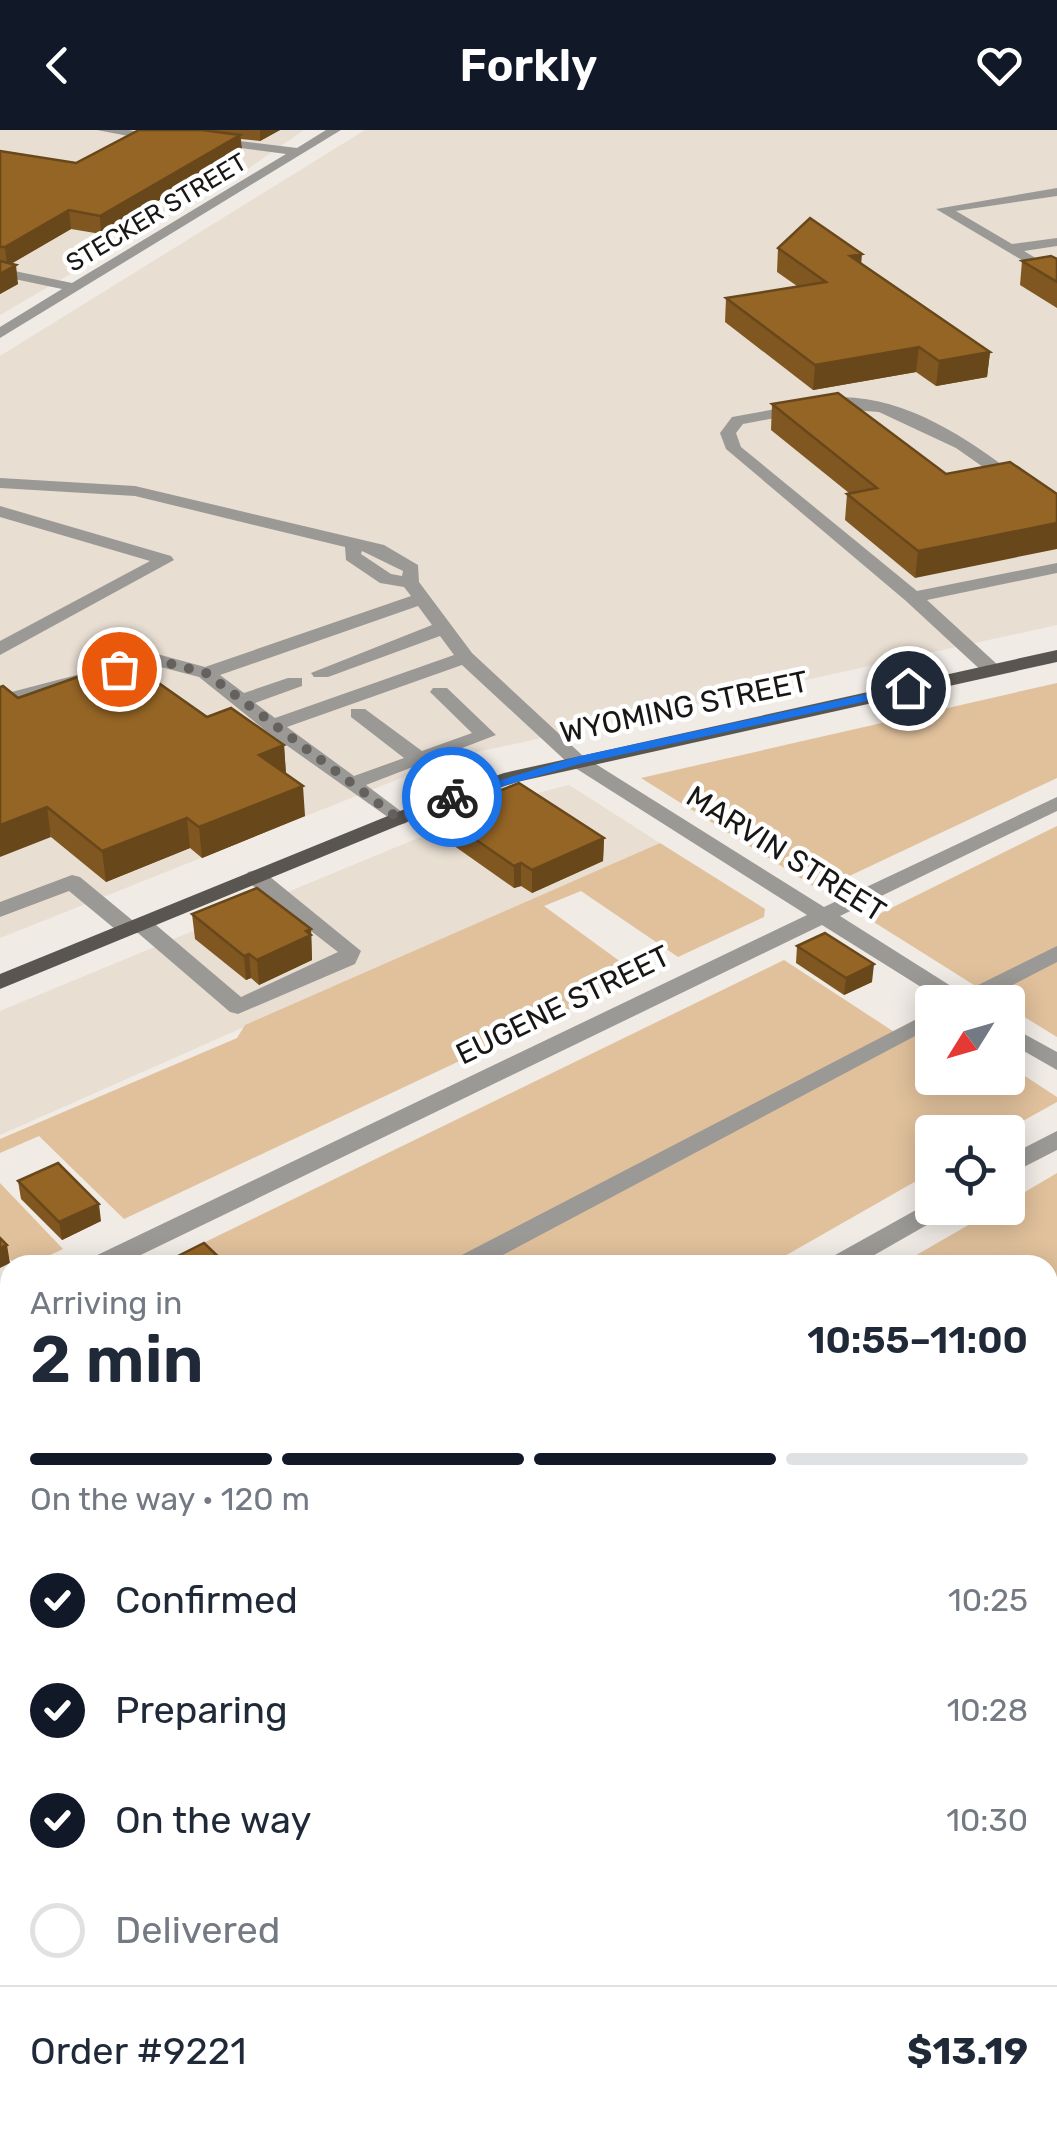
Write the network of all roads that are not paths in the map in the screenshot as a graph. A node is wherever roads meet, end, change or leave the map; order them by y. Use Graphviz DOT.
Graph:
graph roads {
  1 [pos="103,130"];
  2 [pos="336,130"];
  3 [pos="183,140"];
  4 [pos="201,140"];
  5 [pos="299,152"];
  6 [pos="1057,192"];
  7 [pos="1057,242"];
  8 [pos="1009,249"];
  9 [pos="0,272"];
  10 [pos="1057,277"];
  11 [pos="75,288"];
  12 [pos="0,334"];
  13 [pos="0,483"];
  14 [pos="0,512"];
  15 [pos="1057,514"];
  16 [pos="1057,568"];
  17 [pos="913,597"];
  18 [pos="422,599"];
  19 [pos="444,628"];
  20 [pos="0,649"];
  21 [pos="465,656"];
  22 [pos="1057,656"];
  23 [pos="992,670"];
  24 [pos="206,673"];
  25 [pos="320,673"];
  26 [pos="294,682"];
  27 [pos="440,692"];
  28 [pos="0,701"];
  29 [pos="241,701"];
  30 [pos="358,713"];
  31 [pos="272,726"];
  32 [pos="419,759"];
  33 [pos="576,760"];
  34 [pos="350,784"];
  35 [pos="1057,803"];
  36 [pos="399,819"];
  37 [pos="256,877"];
  38 [pos="0,910"];
  39 [pos="823,916"];
  40 [pos="135,927"];
  41 [pos="1057,953"];
  42 [pos="0,982"];
  43 [pos="935,985"];
  44 [pos="995,985"];
  45 [pos="915,1027"];
  46 [pos="1025,1043"];
  47 [pos="1057,1063"];
  48 [pos="1057,1138"];
  49 [pos="1025,1157"];
  50 [pos="915,1221"];
  51 [pos="119,1255"];
  52 [pos="482,1255"];
  53 [pos="855,1255"];
  1 -- 3 [label="street"];
  2 -- 5 [label="street, STECKER STREET"];
  4 -- 5 [label="street"];
  5 -- 11 [label="street, STECKER STREET"];
  6 -- 8 [label="street"];
  7 -- 8 [label="street"];
  8 -- 10 [label="street"];
  9 -- 11 [label="street"];
  11 -- 12 [label="street, STECKER STREET"];
  13 -- 18 [label="street, MARVIN STREET"];
  14 -- 20 [label="street"];
  15 -- 17 [label="street"];
  16 -- 17 [label="street"];
  17 -- 23 [label="street"];
  18 -- 19 [label="street, MARVIN STREET"];
  18 -- 24 [label="street"];
  19 -- 21 [label="street, MARVIN STREET"];
  19 -- 25 [label="street"];
  21 -- 31 [label="street"];
  21 -- 33 [label="street, MARVIN STREET"];
  22 -- 23 [label="main road, WYOMING STREET"];
  23 -- 33 [label="main road, WYOMING STREET"];
  24 -- 28 [label="street"];
  24 -- 29 [label="street"];
  26 -- 29 [label="street"];
  27 -- 32 [label="street"];
  29 -- 31 [label="street"];
  30 -- 32 [label="street"];
  31 -- 34 [label="street"];
  32 -- 34 [label="street"];
  33 -- 36 [label="main road, WYOMING STREET"];
  33 -- 39 [label="street, MARVIN STREET"];
  34 -- 36 [label="street"];
  35 -- 39 [label="street, EUGENE STREET"];
  36 -- 37 [label="main road, WYOMING STREET"];
  37 -- 40 [label="main road, WYOMING STREET"];
  37 -- 40 [label="street"];
  38 -- 40 [label="street"];
  39 -- 43 [label="street, MARVIN STREET"];
  39 -- 51 [label="street, EUGENE STREET"];
  40 -- 42 [label="main road, WYOMING STREET"];
  41 -- 44 [label="street"];
  45 -- 52 [label="street"];
  46 -- 47 [label="street"];
  48 -- 49 [label="street"];
  50 -- 53 [label="street"];
}
